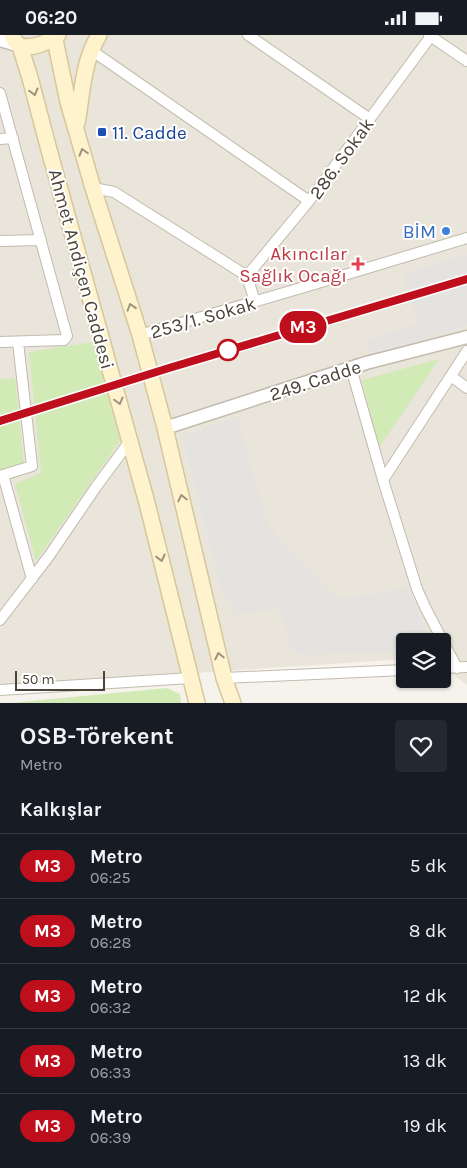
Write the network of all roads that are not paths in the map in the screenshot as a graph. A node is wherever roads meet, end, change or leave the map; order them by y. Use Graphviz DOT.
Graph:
graph roads {
  1 [pos="99,35"];
  2 [pos="248,35"];
  3 [pos="430,35"];
  4 [pos="55,36"];
  5 [pos="0,40"];
  6 [pos="16,40"];
  7 [pos="92,50"];
  8 [pos="467,61"];
  9 [pos="0,93"];
  10 [pos="370,119"];
  11 [pos="76,127"];
  12 [pos="0,139"];
  13 [pos="12,139"];
  14 [pos="93,188"];
  15 [pos="309,201"];
  16 [pos="467,238"];
  17 [pos="0,241"];
  18 [pos="41,241"];
  19 [pos="248,276"];
  20 [pos="255,302"];
  21 [pos="140,335"];
  22 [pos="467,337"];
  23 [pos="0,342"];
  24 [pos="18,342"];
  25 [pos="467,351"];
  26 [pos="351,368"];
  27 [pos="451,376"];
  28 [pos="467,388"];
  29 [pos="165,428"];
  30 [pos="130,441"];
  31 [pos="2,476"];
  32 [pos="384,479"];
  33 [pos="32,579"];
  34 [pos="0,620"];
  35 [pos="462,667"];
  36 [pos="396,670"];
  37 [pos="191,678"];
  38 [pos="224,678"];
  39 [pos="0,690"];
  40 [pos="197,703"];
  41 [pos="233,703"];
  1 -- 7 [label="main road"];
  2 -- 10 [label="street"];
  3 -- 8 [label="street"];
  3 -- 10 [label="street, 286. Sokak"];
  4 -- 6 [label="main road, Ahmet Andiçen Caddesi"];
  4 -- 11 [label="main road, Ahmet Andiçen Caddesi"];
  5 -- 6 [label="street"];
  6 -- 30 [label="main road, Ahmet Andiçen Caddesi, one-way"];
  7 -- 11 [label="main road"];
  7 -- 15 [label="street"];
  9 -- 13 [label="street"];
  10 -- 15 [label="street, 286. Sokak"];
  14 -- 11 [label="main road, Ahmet Andiçen Caddesi, one-way"];
  12 -- 13 [label="street"];
  13 -- 18 [label="street"];
  14 -- 19 [label="street"];
  21 -- 14 [label="main road, Ahmet Andiçen Caddesi, one-way"];
  15 -- 19 [label="street, 286. Sokak"];
  16 -- 20 [label="street, 253/1. Sokak"];
  17 -- 18 [label="street"];
  18 -- 24 [label="street"];
  19 -- 20 [label="street"];
  20 -- 21 [label="street, 253/1. Sokak"];
  21 -- 29 [label="main road, Ahmet Andiçen Caddesi"];
  22 -- 26 [label="street, 249. Cadde"];
  23 -- 24 [label="street"];
  24 -- 31 [label="street"];
  25 -- 27 [label="street"];
  26 -- 29 [label="street, 249. Cadde"];
  26 -- 32 [label="street"];
  27 -- 28 [label="street"];
  27 -- 32 [label="street"];
  38 -- 29 [label="main road, Ahmet Andiçen Caddesi, one-way"];
  30 -- 33 [label="street"];
  30 -- 37 [label="main road, Ahmet Andiçen Caddesi, one-way"];
  31 -- 33 [label="street"];
  32 -- 35 [label="street"];
  33 -- 34 [label="street"];
  36 -- 38 [label="street"];
  37 -- 39 [label="street"];
  37 -- 40 [label="main road, Ahmet Andiçen Caddesi"];
  38 -- 41 [label="main road, Ahmet Andiçen Caddesi"];
}
